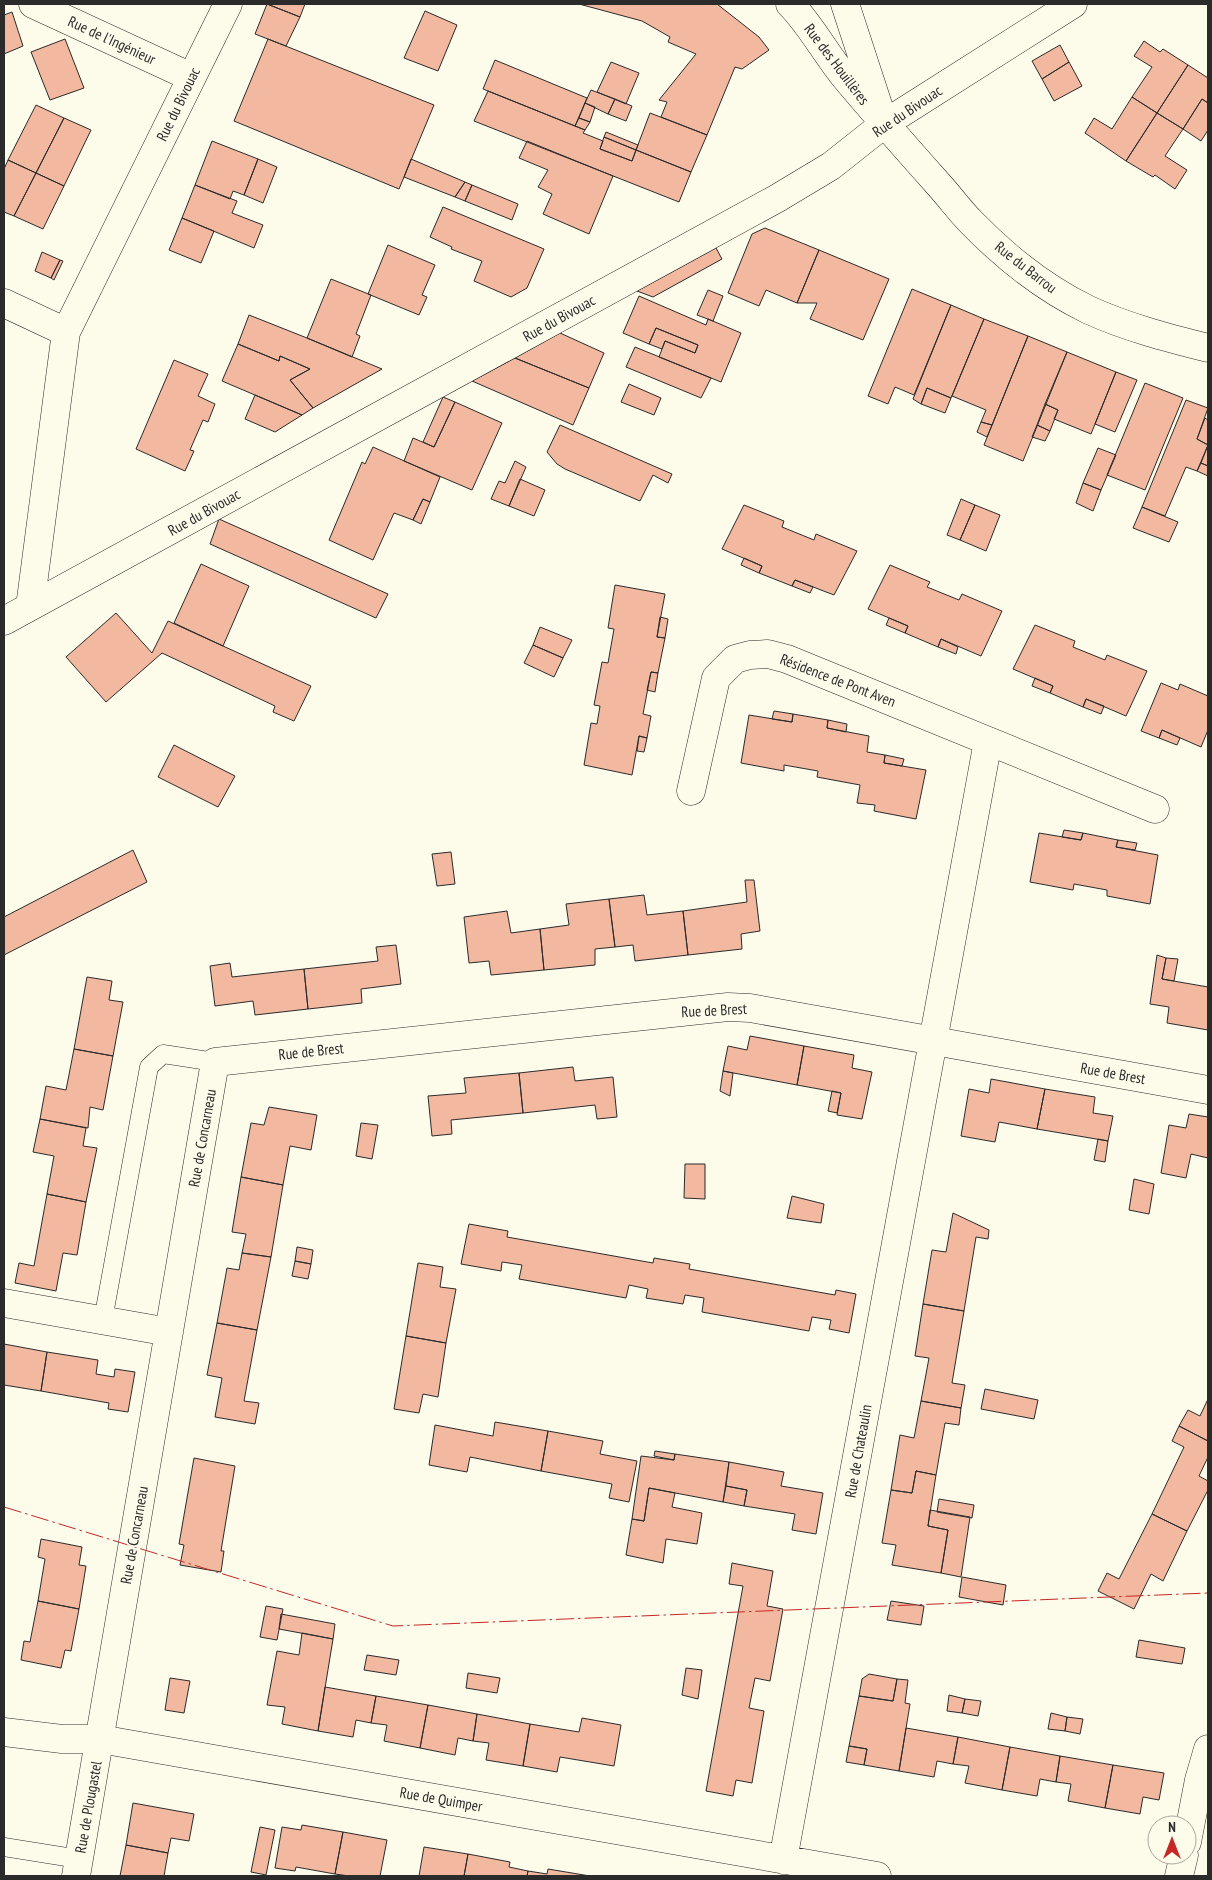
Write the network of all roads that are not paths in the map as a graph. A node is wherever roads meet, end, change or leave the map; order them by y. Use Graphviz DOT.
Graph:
graph roads {
  1 [pos="33,4"];
  2 [pos="228,4"];
  3 [pos="790,4"];
  4 [pos="845,4"];
  5 [pos="1073,4"];
  6 [pos="191,77"];
  7 [pos="884,124"];
  8 [pos="4,304"];
  9 [pos="66,332"];
  10 [pos="1208,348"];
  11 [pos="30,607"];
  12 [pos="4,621"];
  13 [pos="988,741"];
  14 [pos="691,791"];
  15 [pos="1155,809"];
  16 [pos="933,1042"];
  17 [pos="216,1062"];
  18 [pos="1208,1090"];
  19 [pos="4,1303"];
  20 [pos="103,1320"];
  21 [pos="169,1332"];
  22 [pos="4,1732"];
  23 [pos="100,1739"];
  24 [pos="1208,1749"];
  25 [pos="1192,1815"];
  26 [pos="4,1846"];
  27 [pos="783,1860"];
  28 [pos="77,1868"];
  29 [pos="877,1876"];
  1 -- 6 [label="street, Rue de l'Ingénieur"];
  2 -- 6 [label="street, Rue du Bivouac"];
  3 -- 7 [label="street, Rue des Houillères"];
  4 -- 7 [label="street"];
  5 -- 7 [label="street, Rue du Bivouac"];
  6 -- 9 [label="street, Rue du Bivouac"];
  7 -- 10 [label="street, Rue du Barrou"];
  7 -- 11 [label="street, Rue du Bivouac"];
  8 -- 9 [label="street"];
  9 -- 11 [label="street, Rue du Bivouac"];
  11 -- 12 [label="street, Rue du Bivouac"];
  13 -- 14 [label="street, Résidence de Pont Aven"];
  13 -- 15 [label="street, Résidence de Pont Aven"];
  13 -- 16 [label="street"];
  16 -- 17 [label="street, Rue de Brest"];
  16 -- 18 [label="street, Rue de Brest"];
  16 -- 27 [label="street, Rue de Chateaulin"];
  17 -- 20 [label="lane"];
  17 -- 21 [label="street, Rue de Concarneau"];
  19 -- 20 [label="street"];
  20 -- 21 [label="street"];
  21 -- 23 [label="street, Rue de Concarneau"];
  22 -- 23 [label="street, Rue de Quimper"];
  23 -- 27 [label="street, Rue de Quimper"];
  23 -- 28 [label="street, Rue de Plougastel"];
  24 -- 25 [label="street"];
  26 -- 28 [label="lane"];
  27 -- 29 [label="street, Rue de Quimper"];
}
